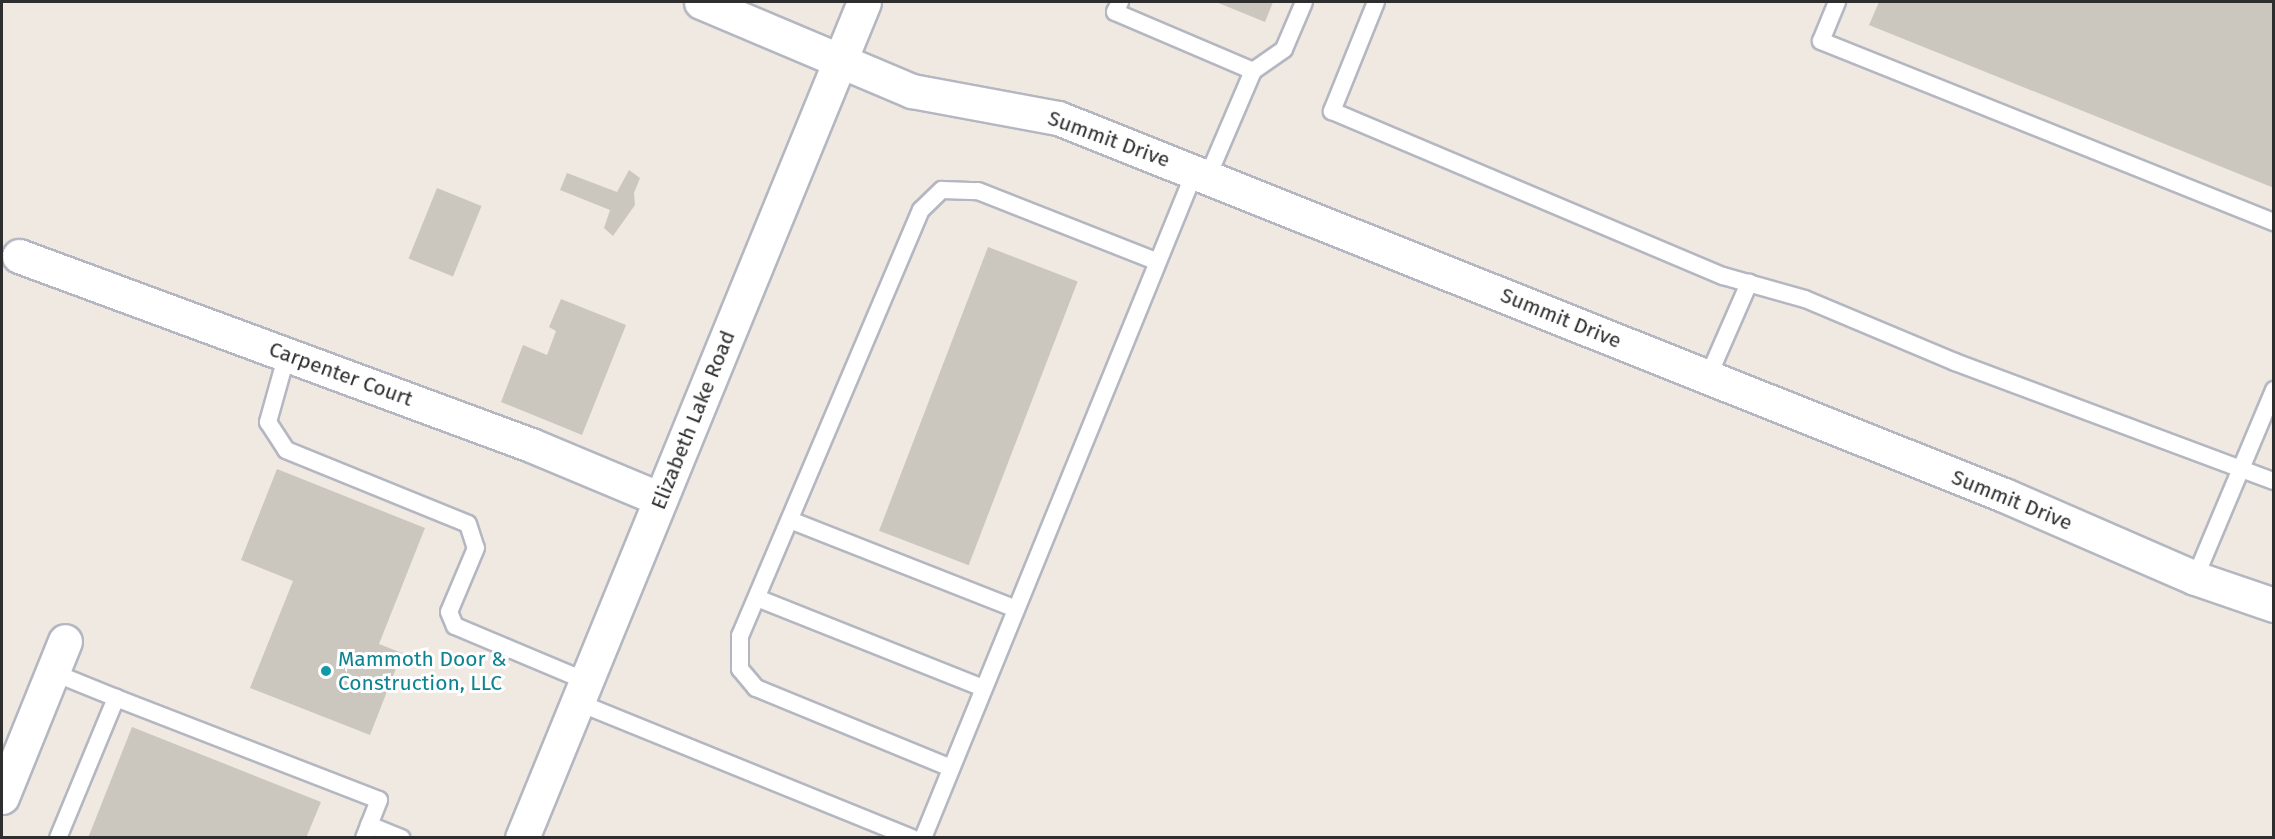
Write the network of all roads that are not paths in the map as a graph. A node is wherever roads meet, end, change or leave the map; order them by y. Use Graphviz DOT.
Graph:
graph roads {
  1 [pos="701,2"];
  2 [pos="864,2"];
  3 [pos="1120,2"];
  4 [pos="1304,2"];
  5 [pos="1376,2"];
  6 [pos="1837,2"];
  7 [pos="840,60"];
  8 [pos="1253,70"];
  9 [pos="1202,173"];
  10 [pos="2274,222"];
  11 [pos="19,256"];
  12 [pos="1158,262"];
  13 [pos="1749,283"];
  14 [pos="287,354"];
  15 [pos="1708,377"];
  16 [pos="2274,390"];
  17 [pos="2240,467"];
  18 [pos="2274,481"];
  19 [pos="660,500"];
  20 [pos="790,520"];
  21 [pos="2195,578"];
  22 [pos="757,597"];
  23 [pos="2274,605"];
  24 [pos="1016,609"];
  25 [pos="65,641"];
  26 [pos="52,672"];
  27 [pos="983,688"];
  28 [pos="582,692"];
  29 [pos="116,699"];
  30 [pos="951,768"];
  31 [pos="2,797"];
  32 [pos="367,831"];
  33 [pos="58,837"];
  34 [pos="402,837"];
  35 [pos="522,837"];
  36 [pos="912,837"];
  37 [pos="923,837"];
  1 -- 7 [label="street, Summit Drive"];
  2 -- 7 [label="street, Elizabeth Lake Road"];
  3 -- 8 [label="lane"];
  4 -- 8 [label="lane"];
  5 -- 13 [label="lane"];
  6 -- 10 [label="lane"];
  7 -- 9 [label="street, Summit Drive"];
  7 -- 19 [label="street, Elizabeth Lake Road"];
  8 -- 9 [label="lane"];
  9 -- 12 [label="lane"];
  9 -- 15 [label="street, Summit Drive"];
  11 -- 14 [label="street, Carpenter Court"];
  12 -- 20 [label="lane"];
  12 -- 24 [label="lane"];
  13 -- 15 [label="lane"];
  13 -- 17 [label="lane"];
  14 -- 19 [label="street, Carpenter Court"];
  14 -- 28 [label="lane"];
  15 -- 21 [label="street, Summit Drive"];
  16 -- 17 [label="lane"];
  17 -- 18 [label="lane"];
  17 -- 21 [label="lane"];
  19 -- 28 [label="street, Elizabeth Lake Road"];
  20 -- 22 [label="lane"];
  20 -- 24 [label="lane"];
  21 -- 23 [label="street, Summit Drive"];
  22 -- 27 [label="lane"];
  22 -- 30 [label="lane"];
  24 -- 27 [label="lane"];
  25 -- 26 [label="street"];
  26 -- 29 [label="lane"];
  26 -- 31 [label="street"];
  27 -- 30 [label="lane"];
  28 -- 35 [label="street, Elizabeth Lake Road"];
  28 -- 36 [label="lane"];
  29 -- 32 [label="lane"];
  29 -- 33 [label="lane"];
  30 -- 37 [label="lane"];
  32 -- 34 [label="lane"];
}
